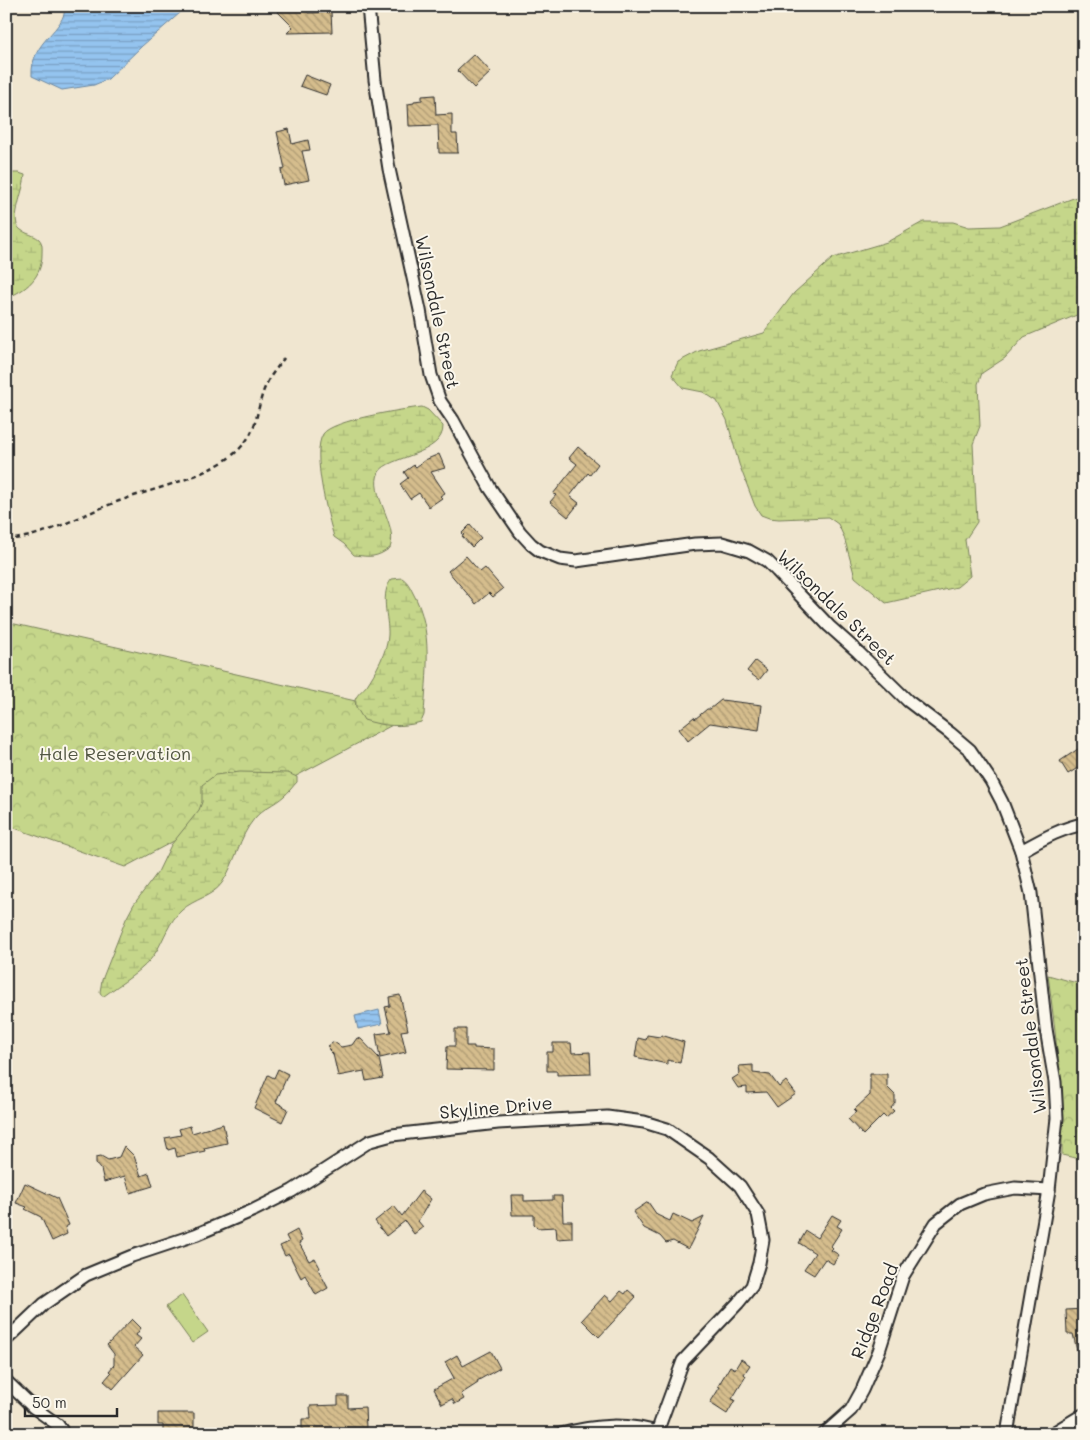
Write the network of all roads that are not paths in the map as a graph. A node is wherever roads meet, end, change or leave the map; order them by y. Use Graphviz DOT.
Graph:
graph roads {
  1 [pos="368,6"];
  2 [pos="1084,824"];
  3 [pos="1021,851"];
  4 [pos="1049,1190"];
  5 [pos="6,1340"];
  6 [pos="6,1381"];
  7 [pos="1084,1417"];
  8 [pos="659,1433"];
  9 [pos="64,1434"];
  10 [pos="561,1434"];
  11 [pos="824,1434"];
  12 [pos="1007,1434"];
  13 [pos="1056,1434"];
  1 -- 3 [label="street, Wilsondale Street"];
  2 -- 3 [label="street"];
  3 -- 4 [label="street, Wilsondale Street"];
  4 -- 11 [label="street, Ridge Road"];
  4 -- 12 [label="street, Wilsondale Street"];
  5 -- 8 [label="street, Skyline Drive"];
  6 -- 9 [label="street"];
  7 -- 13 [label="main road"];
  8 -- 10 [label="street"];
}
